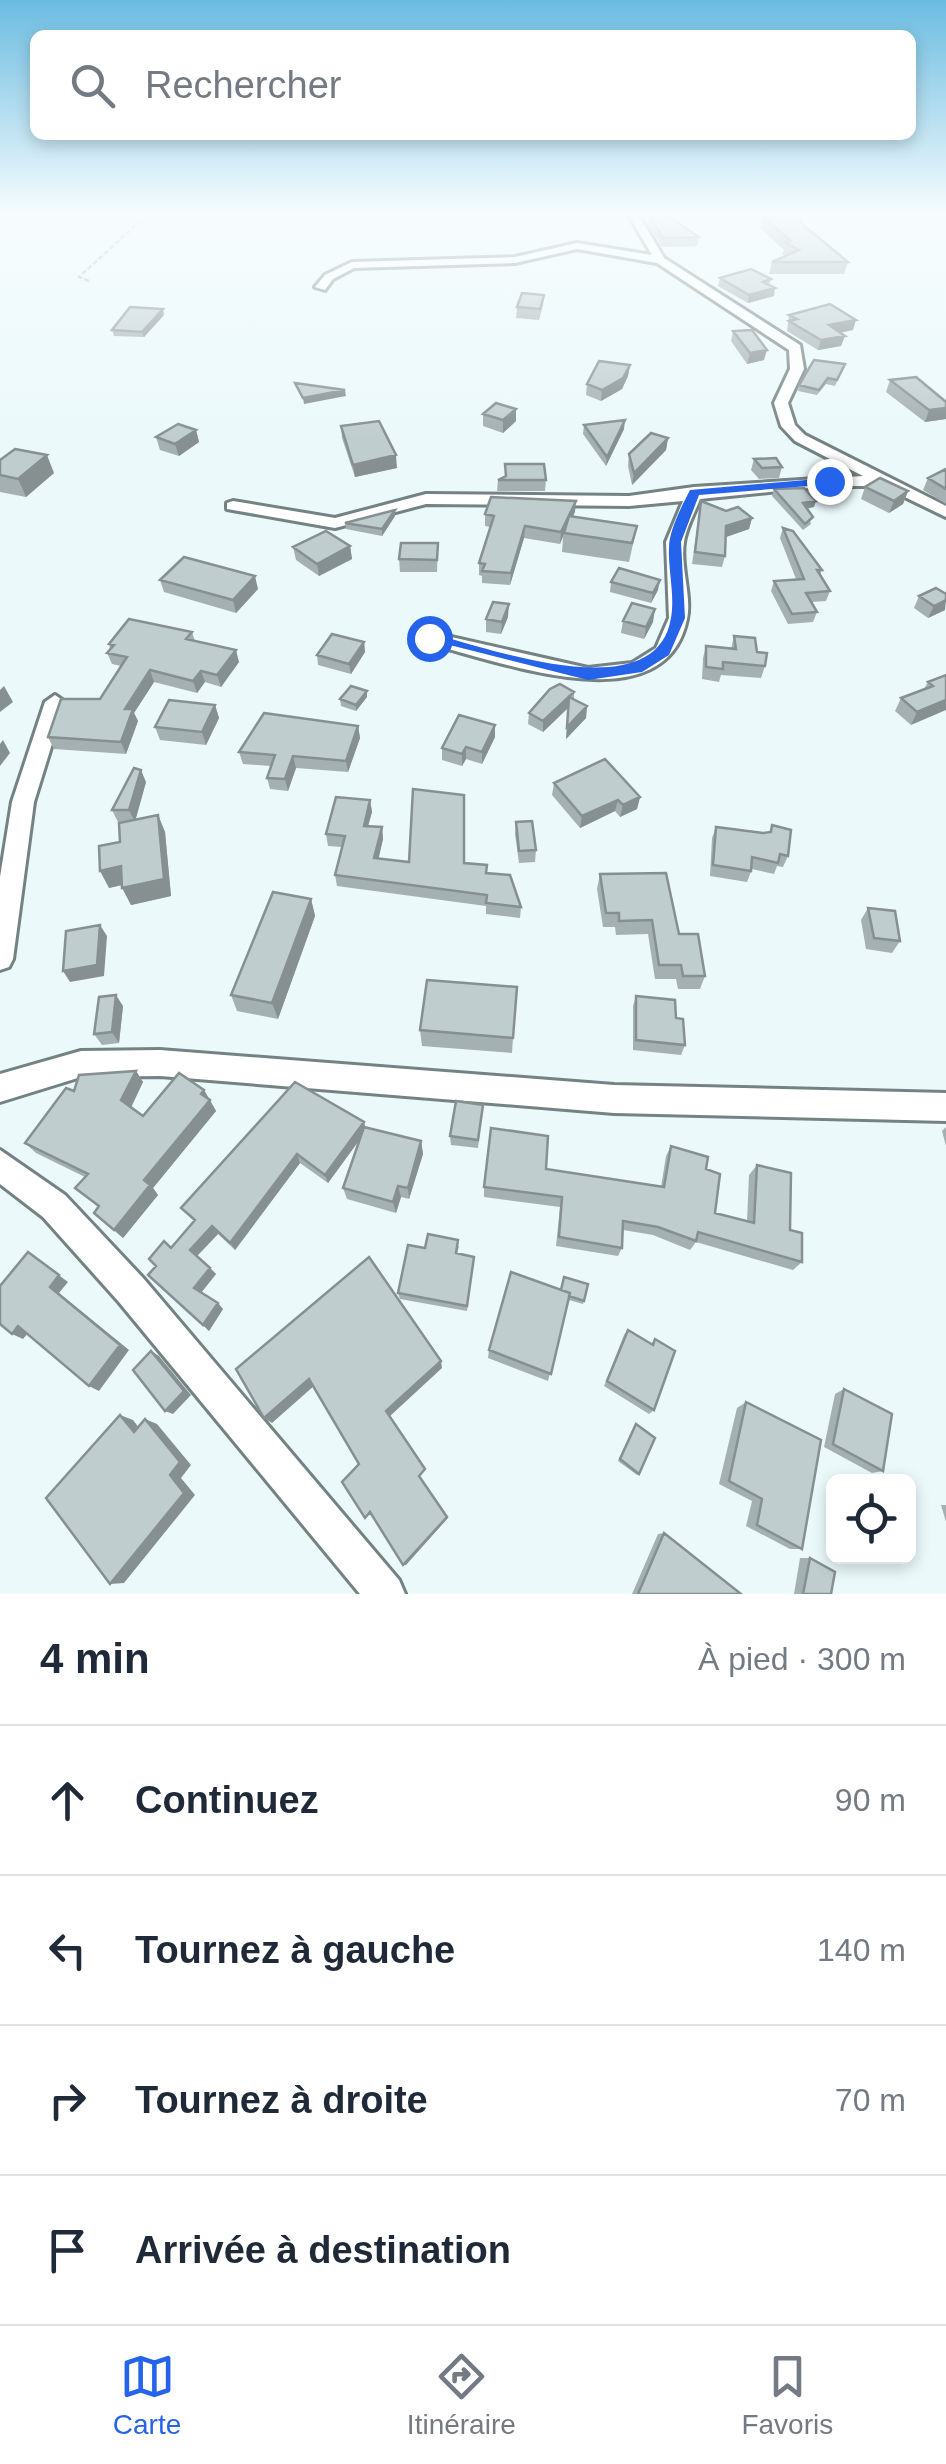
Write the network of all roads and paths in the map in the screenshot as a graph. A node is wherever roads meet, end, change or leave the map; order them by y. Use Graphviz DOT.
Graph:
graph roads {
  1 [pos="704,288"];
  2 [pos="882,481"];
  3 [pos="694,492"];
  4 [pos="233,506"];
  5 [pos="946,512"];
  6 [pos="429,638"];
  7 [pos="55,702"];
  8 [pos="0,959"];
  9 [pos="0,1088"];
  10 [pos="946,1106"];
  11 [pos="0,1165"];
  12 [pos="385,1594"];
  1 -- 2 [label="street"];
  2 -- 3 [label="street"];
  2 -- 5 [label="street"];
  3 -- 4 [label="street"];
  3 -- 6 [label="street"];
  7 -- 8 [label="street"];
  9 -- 10 [label="street"];
  11 -- 12 [label="street"];
}
